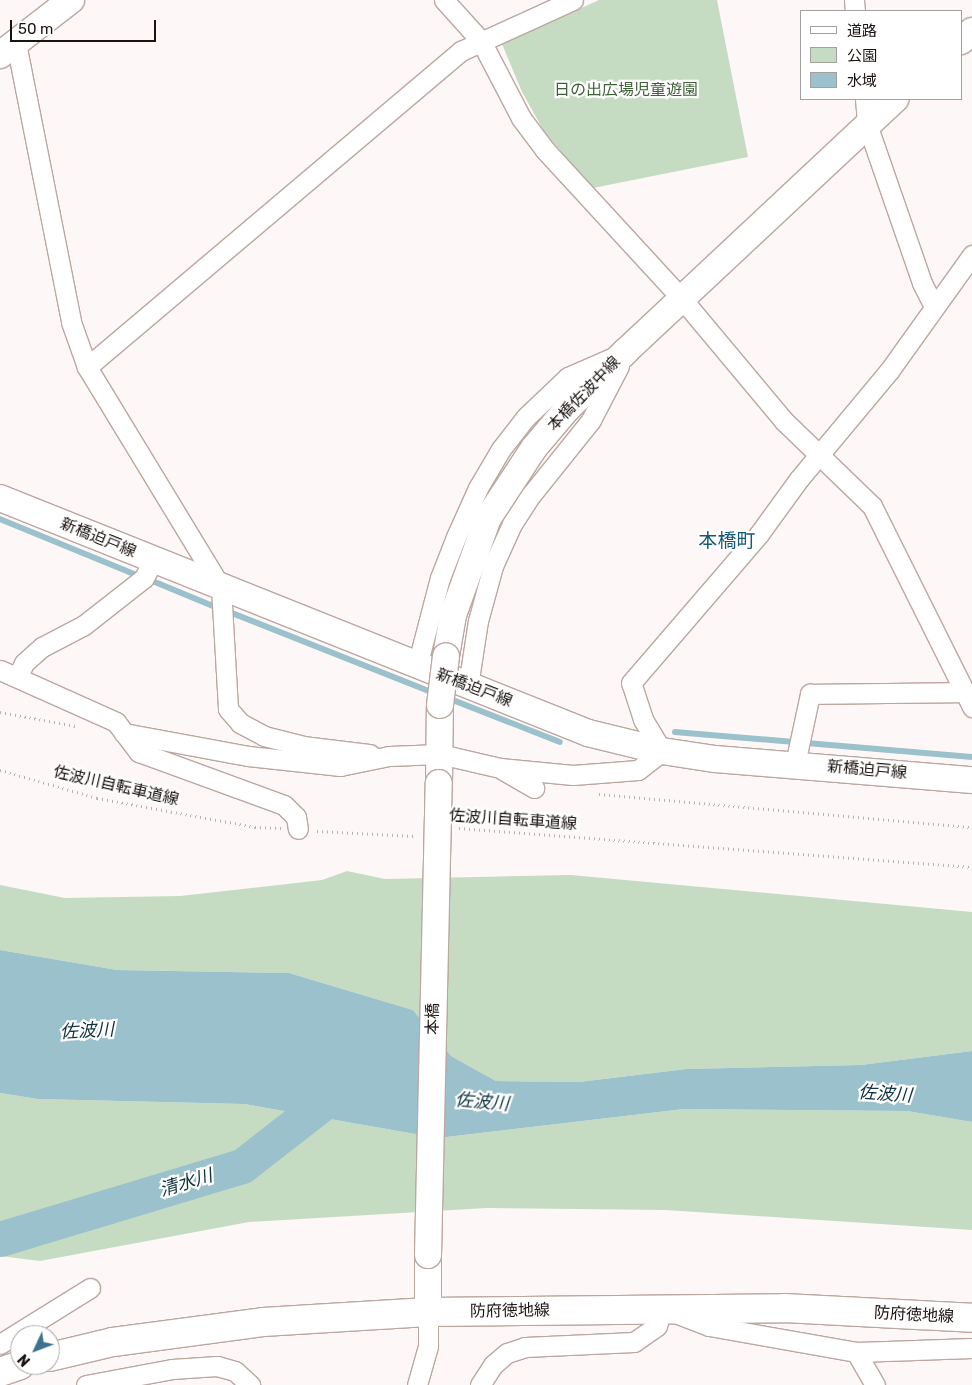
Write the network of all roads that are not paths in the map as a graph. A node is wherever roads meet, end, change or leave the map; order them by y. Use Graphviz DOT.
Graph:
graph roads {
  1 [pos="71,0"];
  2 [pos="444,0"];
  3 [pos="573,0"];
  4 [pos="972,31"];
  5 [pos="962,40"];
  6 [pos="481,41"];
  7 [pos="8,49"];
  8 [pos="894,100"];
  9 [pos="866,111"];
  10 [pos="972,255"];
  11 [pos="682,299"];
  12 [pos="934,307"];
  13 [pos="626,351"];
  14 [pos="88,367"];
  15 [pos="819,456"];
  16 [pos="0,498"];
  17 [pos="153,560"];
  18 [pos="221,587"];
  19 [pos="417,666"];
  20 [pos="0,670"];
  21 [pos="18,676"];
  22 [pos="468,686"];
  23 [pos="968,699"];
  24 [pos="124,733"];
  25 [pos="662,751"];
  26 [pos="440,754"];
  27 [pos="389,756"];
  28 [pos="795,764"];
  29 [pos="500,768"];
  30 [pos="972,780"];
  31 [pos="439,783"];
  32 [pos="534,788"];
  33 [pos="298,829"];
  34 [pos="90,1288"];
  35 [pos="662,1308"];
  36 [pos="428,1312"];
  37 [pos="972,1318"];
  38 [pos="0,1344"];
  39 [pos="972,1348"];
  40 [pos="856,1352"];
  41 [pos="60,1354"];
  42 [pos="86,1385"];
  43 [pos="250,1385"];
  44 [pos="417,1385"];
  45 [pos="480,1385"];
  46 [pos="875,1385"];
  1 -- 7 [label="street"];
  2 -- 6 [label="street"];
  3 -- 6 [label="street"];
  4 -- 5 [label="street"];
  6 -- 11 [label="street"];
  6 -- 14 [label="street"];
  7 -- 14 [label="street"];
  8 -- 9 [label="street, 本橋佐波中線"];
  9 -- 11 [label="street, 本橋佐波中線"];
  9 -- 12 [label="street"];
  10 -- 12 [label="street"];
  11 -- 13 [label="street, 本橋佐波中線"];
  11 -- 15 [label="street"];
  12 -- 15 [label="street"];
  13 -- 19 [label="street"];
  13 -- 22 [label="street"];
  13 -- 26 [label="street, 本橋佐波中線, bridge"];
  14 -- 18 [label="street"];
  15 -- 23 [label="street"];
  15 -- 25 [label="street"];
  16 -- 17 [label="street, 新橋迫戸線"];
  17 -- 18 [label="street, 新橋迫戸線"];
  17 -- 21 [label="street"];
  18 -- 19 [label="street, 新橋迫戸線"];
  18 -- 27 [label="street"];
  19 -- 22 [label="street, 新橋迫戸線"];
  20 -- 21 [label="street"];
  21 -- 24 [label="street"];
  22 -- 25 [label="street, 新橋迫戸線"];
  23 -- 28 [label="street"];
  24 -- 27 [label="street"];
  24 -- 33 [label="street"];
  25 -- 28 [label="street, 新橋迫戸線"];
  25 -- 29 [label="street"];
  26 -- 27 [label="street"];
  26 -- 29 [label="street"];
  26 -- 31 [label="street, 本橋佐波中線"];
  28 -- 30 [label="street, 新橋迫戸線"];
  29 -- 32 [label="street"];
  31 -- 36 [label="street, 本橋, bridge"];
  34 -- 38 [label="street"];
  35 -- 36 [label="main road, 防府徳地線"];
  35 -- 37 [label="main road, 防府徳地線"];
  35 -- 40 [label="street"];
  35 -- 45 [label="street"];
  36 -- 41 [label="main road, 防府徳地線"];
  36 -- 44 [label="street"];
  39 -- 40 [label="street"];
  40 -- 46 [label="street"];
  42 -- 43 [label="street"];
}
